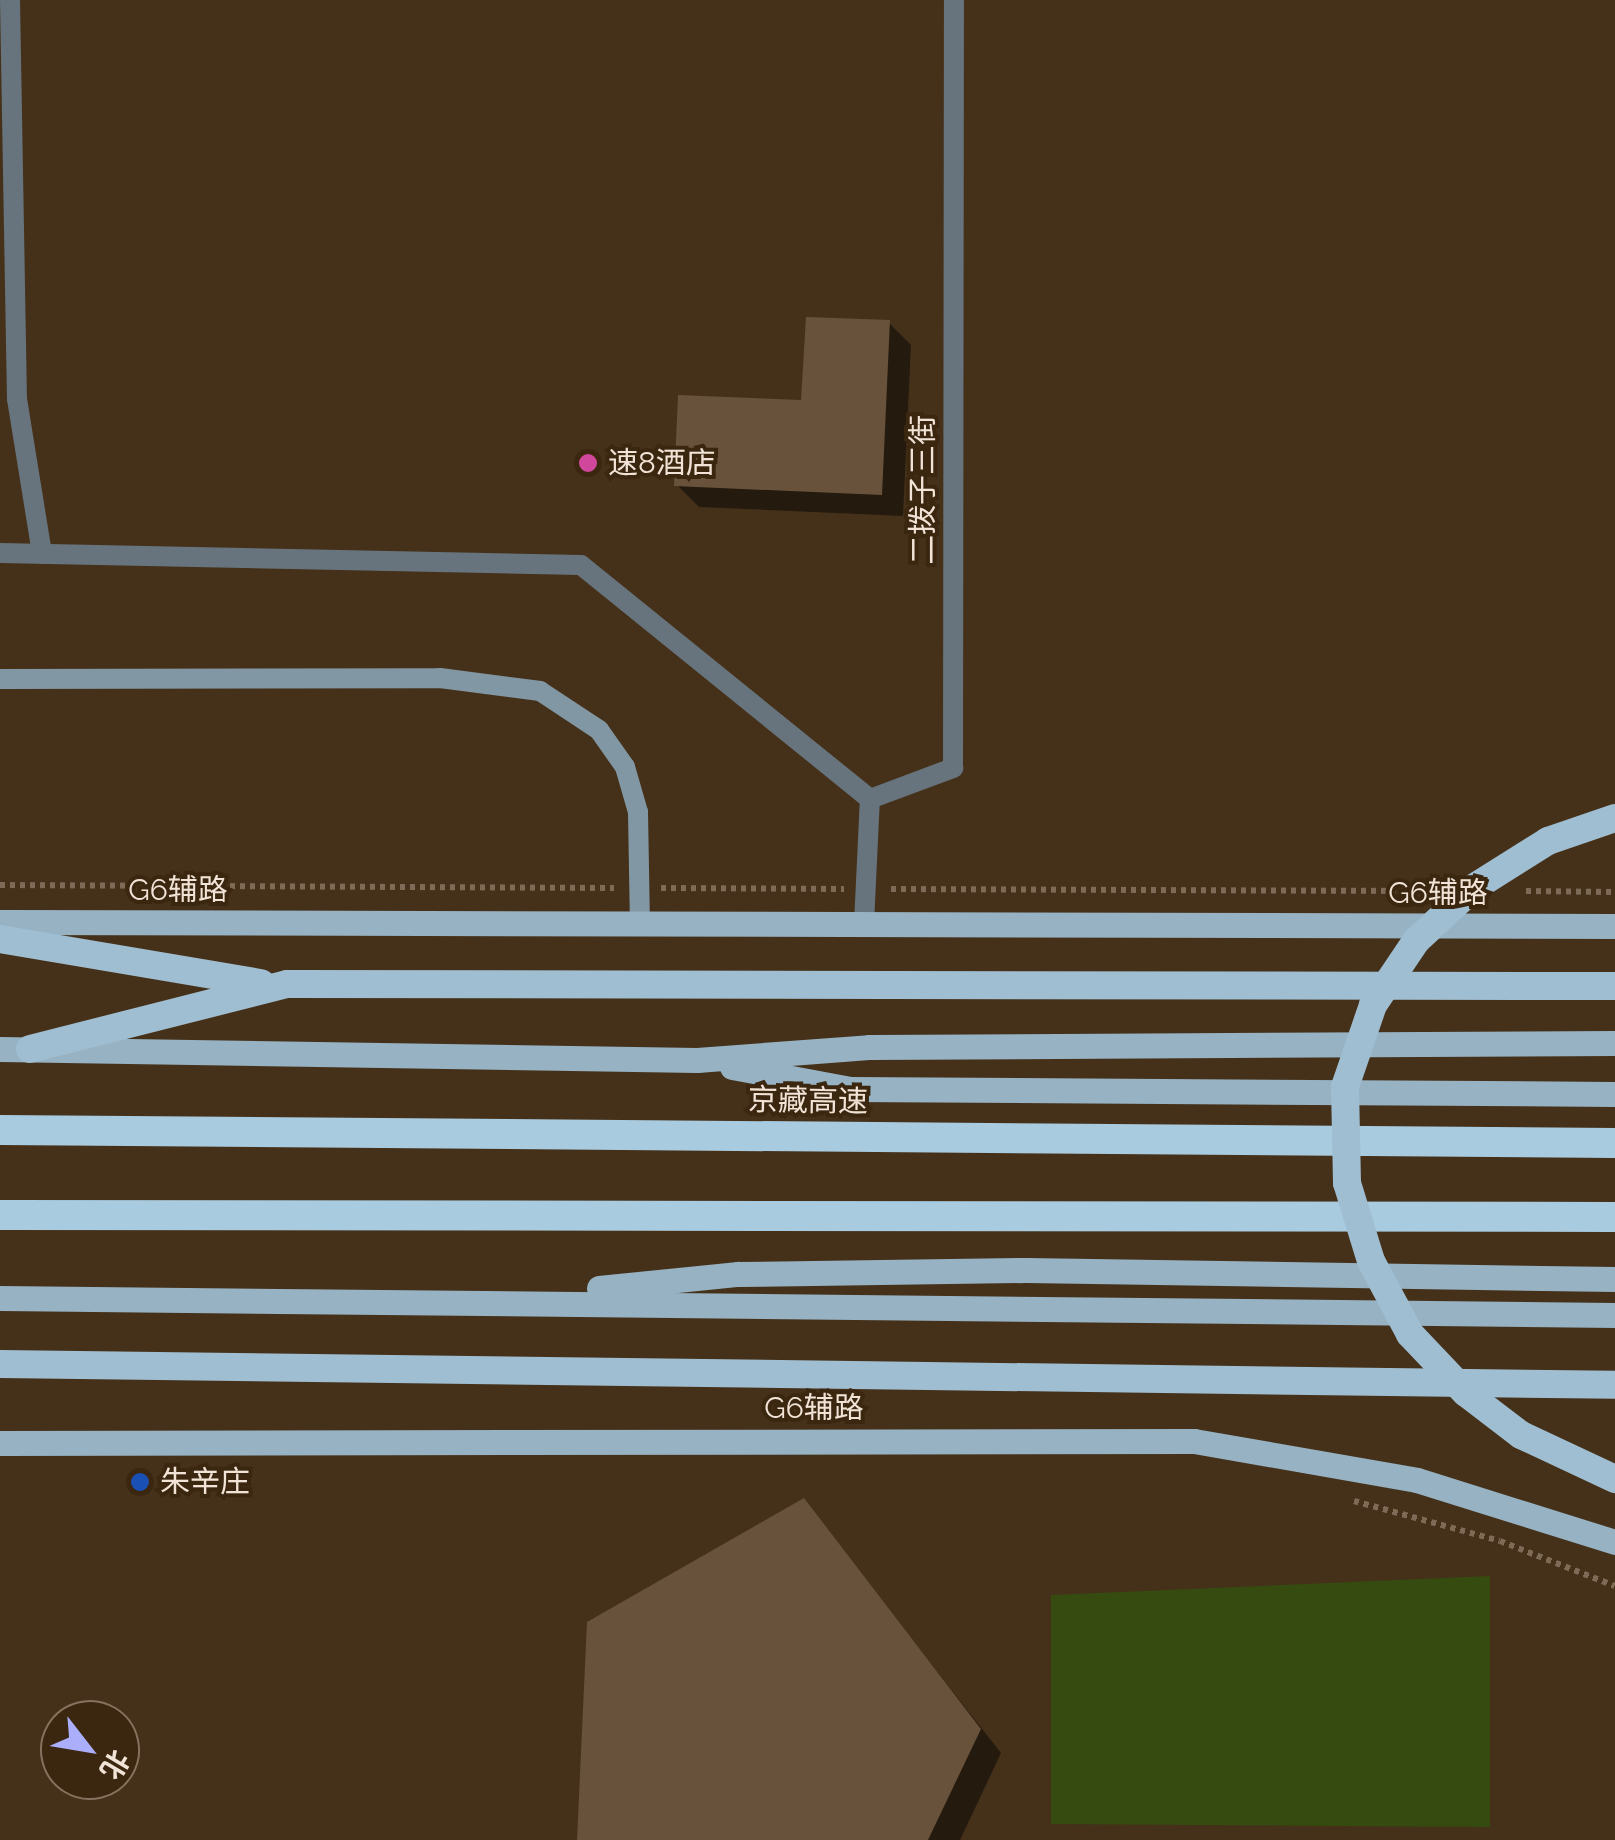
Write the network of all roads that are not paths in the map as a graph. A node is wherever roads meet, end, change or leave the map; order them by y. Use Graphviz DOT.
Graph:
graph roads {
  1 [pos="10,0"];
  2 [pos="954,0"];
  3 [pos="0,553"];
  4 [pos="42,554"];
  5 [pos="0,679"];
  6 [pos="870,800"];
  7 [pos="1615,818"];
  8 [pos="0,922"];
  9 [pos="640,923"];
  10 [pos="864,924"];
  11 [pos="1615,926"];
  12 [pos="0,939"];
  13 [pos="287,984"];
  14 [pos="1615,986"];
  15 [pos="1615,1042"];
  16 [pos="0,1049"];
  17 [pos="30,1049"];
  18 [pos="697,1060"];
  19 [pos="1615,1094"];
  20 [pos="0,1130"];
  21 [pos="1615,1143"];
  22 [pos="0,1215"];
  23 [pos="1615,1217"];
  24 [pos="1615,1278"];
  25 [pos="0,1298"];
  26 [pos="469,1300"];
  27 [pos="1615,1315"];
  28 [pos="0,1364"];
  29 [pos="1615,1384"];
  30 [pos="0,1443"];
  31 [pos="1615,1479"];
  32 [pos="1615,1542"];
  1 -- 4 [label="street"];
  2 -- 6 [label="street, 二拨子三街"];
  3 -- 4 [label="street"];
  4 -- 6 [label="street"];
  5 -- 9 [label="main road"];
  6 -- 10 [label="street"];
  7 -- 31 [label="highway, bridge"];
  8 -- 9 [label="main road, G6辅路"];
  9 -- 10 [label="main road, G6辅路"];
  10 -- 11 [label="main road, G6辅路"];
  12 -- 13 [label="highway"];
  13 -- 14 [label="highway"];
  13 -- 17 [label="highway"];
  15 -- 18 [label="main road"];
  16 -- 17 [label="main road"];
  17 -- 18 [label="main road"];
  18 -- 19 [label="main road"];
  20 -- 21 [label="highway, 京藏高速"];
  22 -- 23 [label="highway"];
  24 -- 26 [label="main road"];
  25 -- 26 [label="main road"];
  26 -- 27 [label="main road"];
  28 -- 29 [label="highway"];
  30 -- 32 [label="main road, G6辅路"];
}
